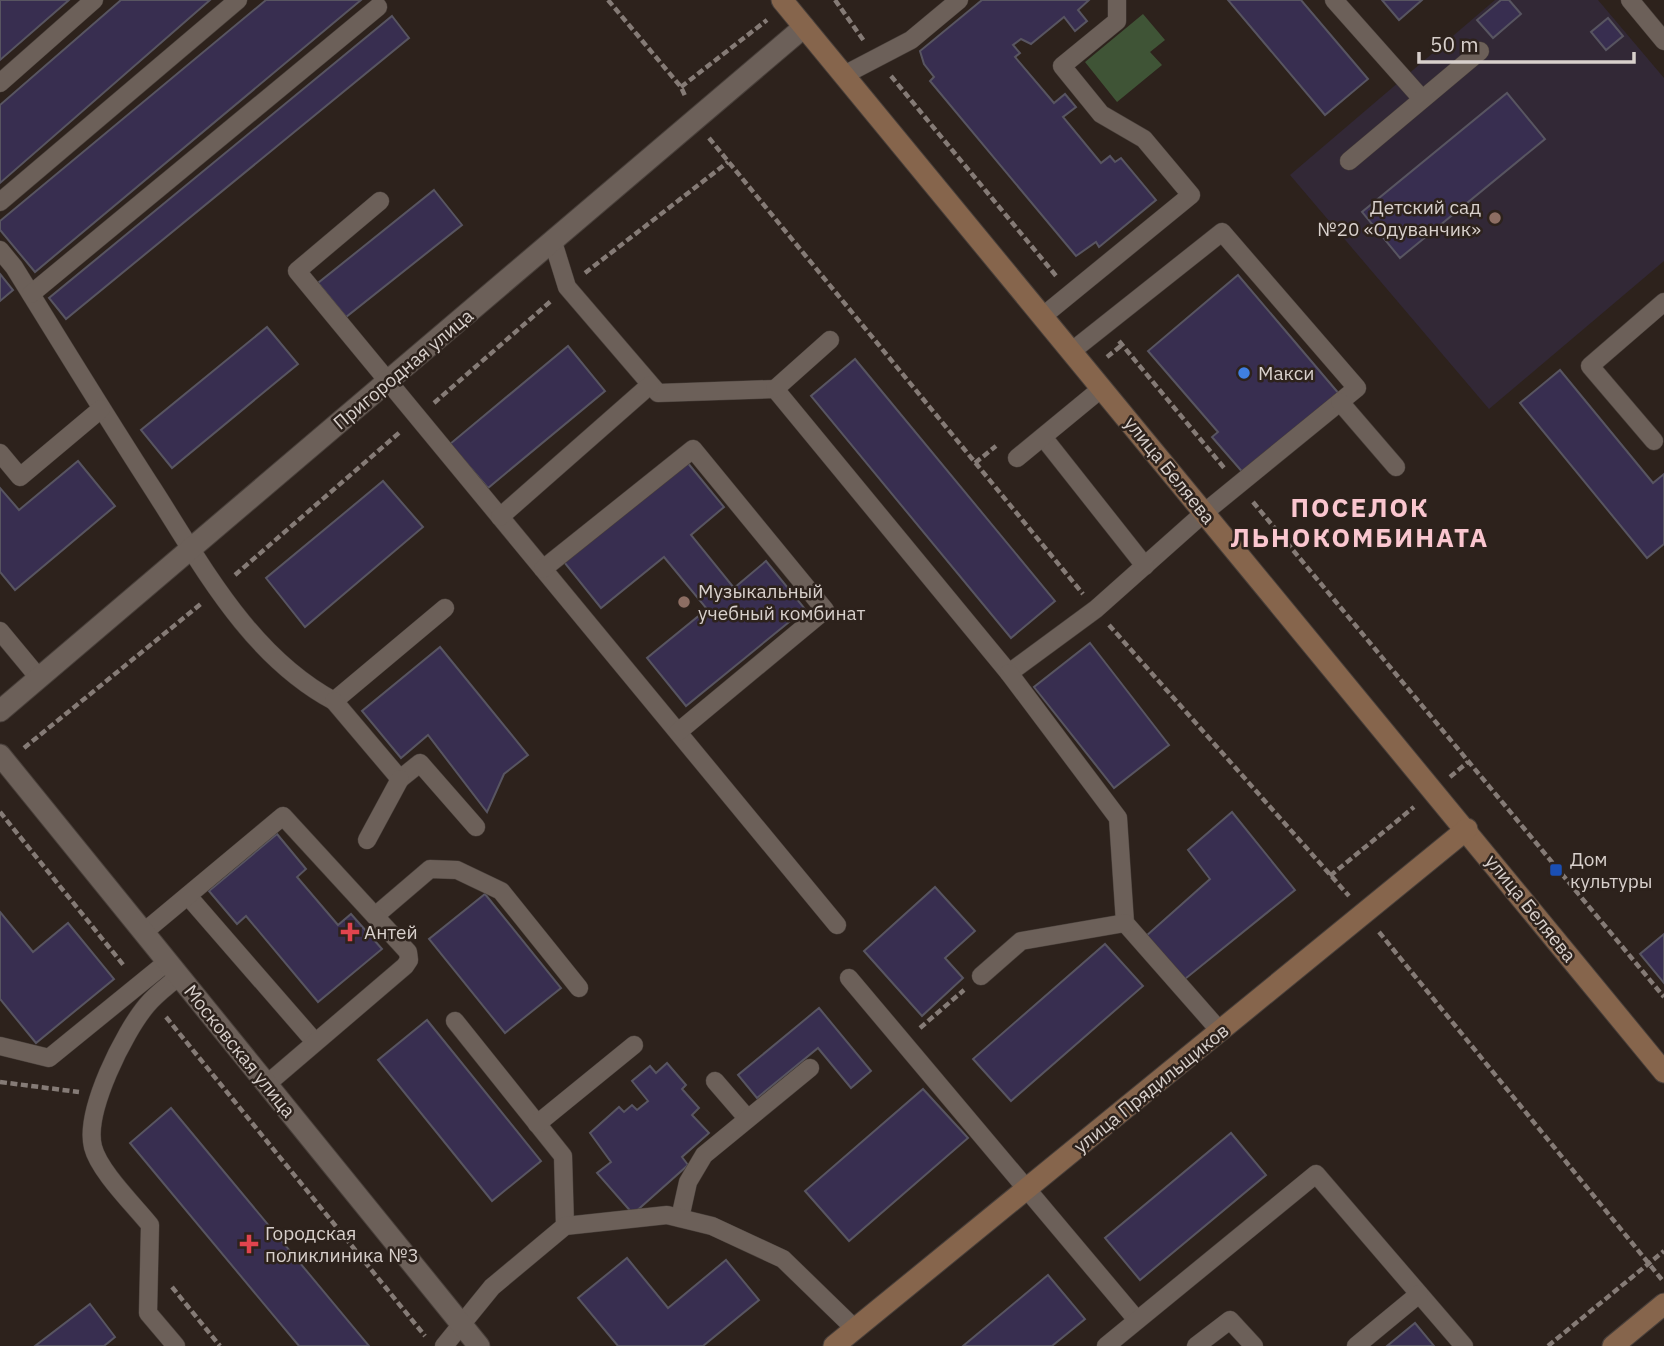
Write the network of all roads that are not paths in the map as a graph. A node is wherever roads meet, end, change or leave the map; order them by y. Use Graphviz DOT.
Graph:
graph roads {
  1 [pos="94,0"];
  2 [pos="238,0"];
  3 [pos="959,0"];
  4 [pos="1117,0"];
  5 [pos="1334,0"];
  6 [pos="1630,0"];
  7 [pos="784,2"];
  8 [pos="378,6"];
  9 [pos="804,27"];
  10 [pos="1664,41"];
  11 [pos="1480,51"];
  12 [pos="844,75"];
  13 [pos="0,83"];
  14 [pos="1422,99"];
  15 [pos="1349,161"];
  16 [pos="380,201"];
  17 [pos="0,202"];
  18 [pos="553,242"];
  19 [pos="0,250"];
  20 [pos="31,294"];
  21 [pos="1664,302"];
  22 [pos="1043,316"];
  23 [pos="830,340"];
  24 [pos="1072,351"];
  25 [pos="387,383"];
  26 [pos="650,385"];
  27 [pos="1102,388"];
  28 [pos="775,389"];
  29 [pos="1340,402"];
  30 [pos="101,409"];
  31 [pos="1042,438"];
  32 [pos="1654,441"];
  33 [pos="0,453"];
  34 [pos="1017,458"];
  35 [pos="1396,467"];
  36 [pos="1205,512"];
  37 [pos="500,517"];
  38 [pos="191,548"];
  39 [pos="1145,566"];
  40 [pos="543,569"];
  41 [pos="445,608"];
  42 [pos="0,631"];
  43 [pos="1009,673"];
  44 [pos="39,678"];
  45 [pos="334,701"];
  46 [pos="0,711"];
  47 [pos="678,732"];
  48 [pos="3,759"];
  49 [pos="400,779"];
  50 [pos="476,827"];
  51 [pos="1467,829"];
  52 [pos="366,840"];
  53 [pos="188,896"];
  54 [pos="375,916"];
  55 [pos="1125,923"];
  56 [pos="837,925"];
  57 [pos="144,932"];
  58 [pos="173,969"];
  59 [pos="981,976"];
  60 [pos="849,978"];
  61 [pos="579,988"];
  62 [pos="455,1021"];
  63 [pos="1220,1031"];
  64 [pos="315,1042"];
  65 [pos="634,1045"];
  66 [pos="0,1046"];
  67 [pos="810,1068"];
  68 [pos="1664,1072"];
  69 [pos="715,1081"];
  70 [pos="267,1084"];
  71 [pos="747,1118"];
  72 [pos="537,1124"];
  73 [pos="1028,1188"];
  74 [pos="680,1218"];
  75 [pos="565,1226"];
  76 [pos="1419,1294"];
  77 [pos="1664,1304"];
  78 [pos="1137,1320"];
  79 [pos="461,1323"];
  80 [pos="855,1329"];
  81 [pos="176,1346"];
  82 [pos="444,1346"];
  83 [pos="480,1346"];
  84 [pos="834,1346"];
  85 [pos="1106,1346"];
  86 [pos="1196,1346"];
  87 [pos="1254,1346"];
  88 [pos="1356,1346"];
  89 [pos="1464,1346"];
  90 [pos="1613,1346"];
  1 -- 13 [label="lane"];
  2 -- 17 [label="lane"];
  3 -- 12 [label="lane"];
  4 -- 22 [label="lane"];
  5 -- 14 [label="lane"];
  6 -- 10 [label="lane"];
  7 -- 9 [label="street, улица Беляева"];
  8 -- 20 [label="lane"];
  9 -- 12 [label="street, улица Беляева"];
  9 -- 18 [label="street, Пригородная улица"];
  11 -- 14 [label="lane"];
  12 -- 22 [label="street, улица Беляева"];
  14 -- 15 [label="lane"];
  16 -- 25 [label="lane"];
  18 -- 25 [label="street, Пригородная улица"];
  18 -- 26 [label="lane"];
  19 -- 20 [label="lane"];
  20 -- 30 [label="lane"];
  21 -- 32 [label="lane"];
  22 -- 24 [label="street, улица Беляева"];
  23 -- 28 [label="lane"];
  24 -- 27 [label="street, улица Беляева"];
  24 -- 29 [label="lane"];
  25 -- 37 [label="lane"];
  25 -- 38 [label="street, Пригородная улица"];
  26 -- 28 [label="lane"];
  26 -- 37 [label="lane"];
  27 -- 31 [label="lane"];
  27 -- 36 [label="street, улица Беляева"];
  28 -- 43 [label="lane"];
  29 -- 35 [label="lane"];
  29 -- 36 [label="lane"];
  30 -- 33 [label="lane"];
  30 -- 38 [label="lane"];
  31 -- 34 [label="lane"];
  31 -- 39 [label="lane"];
  36 -- 39 [label="lane"];
  36 -- 51 [label="street, улица Беляева"];
  37 -- 40 [label="lane"];
  38 -- 44 [label="street, Пригородная улица"];
  38 -- 45 [label="lane"];
  39 -- 43 [label="lane"];
  40 -- 47 [label="lane"];
  40 -- 47 [label="lane"];
  41 -- 45 [label="lane"];
  42 -- 44 [label="lane"];
  43 -- 55 [label="lane"];
  44 -- 46 [label="street, Пригородная улица"];
  45 -- 49 [label="lane"];
  47 -- 56 [label="lane"];
  48 -- 57 [label="street, Московская улица"];
  49 -- 50 [label="lane"];
  49 -- 52 [label="lane"];
  51 -- 63 [label="street, улица Прядильщиков"];
  51 -- 68 [label="street, улица Беляева"];
  53 -- 54 [label="lane"];
  53 -- 57 [label="lane"];
  53 -- 64 [label="lane"];
  54 -- 61 [label="lane"];
  54 -- 64 [label="lane"];
  55 -- 59 [label="lane"];
  55 -- 63 [label="lane"];
  57 -- 58 [label="street, Московская улица"];
  58 -- 66 [label="lane"];
  58 -- 70 [label="street, Московская улица"];
  58 -- 81 [label="lane"];
  60 -- 73 [label="lane"];
  62 -- 72 [label="lane"];
  63 -- 73 [label="street, улица Прядильщиков"];
  64 -- 70 [label="lane"];
  65 -- 72 [label="lane"];
  67 -- 71 [label="lane"];
  69 -- 71 [label="lane"];
  70 -- 79 [label="street, Московская улица"];
  71 -- 74 [label="lane"];
  72 -- 75 [label="lane"];
  73 -- 78 [label="lane"];
  73 -- 80 [label="street, улица Прядильщиков"];
  74 -- 75 [label="lane"];
  74 -- 80 [label="lane"];
  75 -- 79 [label="lane"];
  76 -- 78 [label="lane"];
  76 -- 88 [label="lane"];
  76 -- 89 [label="lane"];
  77 -- 90 [label="street"];
  78 -- 85 [label="lane"];
  79 -- 82 [label="lane"];
  79 -- 83 [label="street, Московская улица"];
  80 -- 84 [label="street, улица Прядильщиков"];
  86 -- 87 [label="lane"];
}
